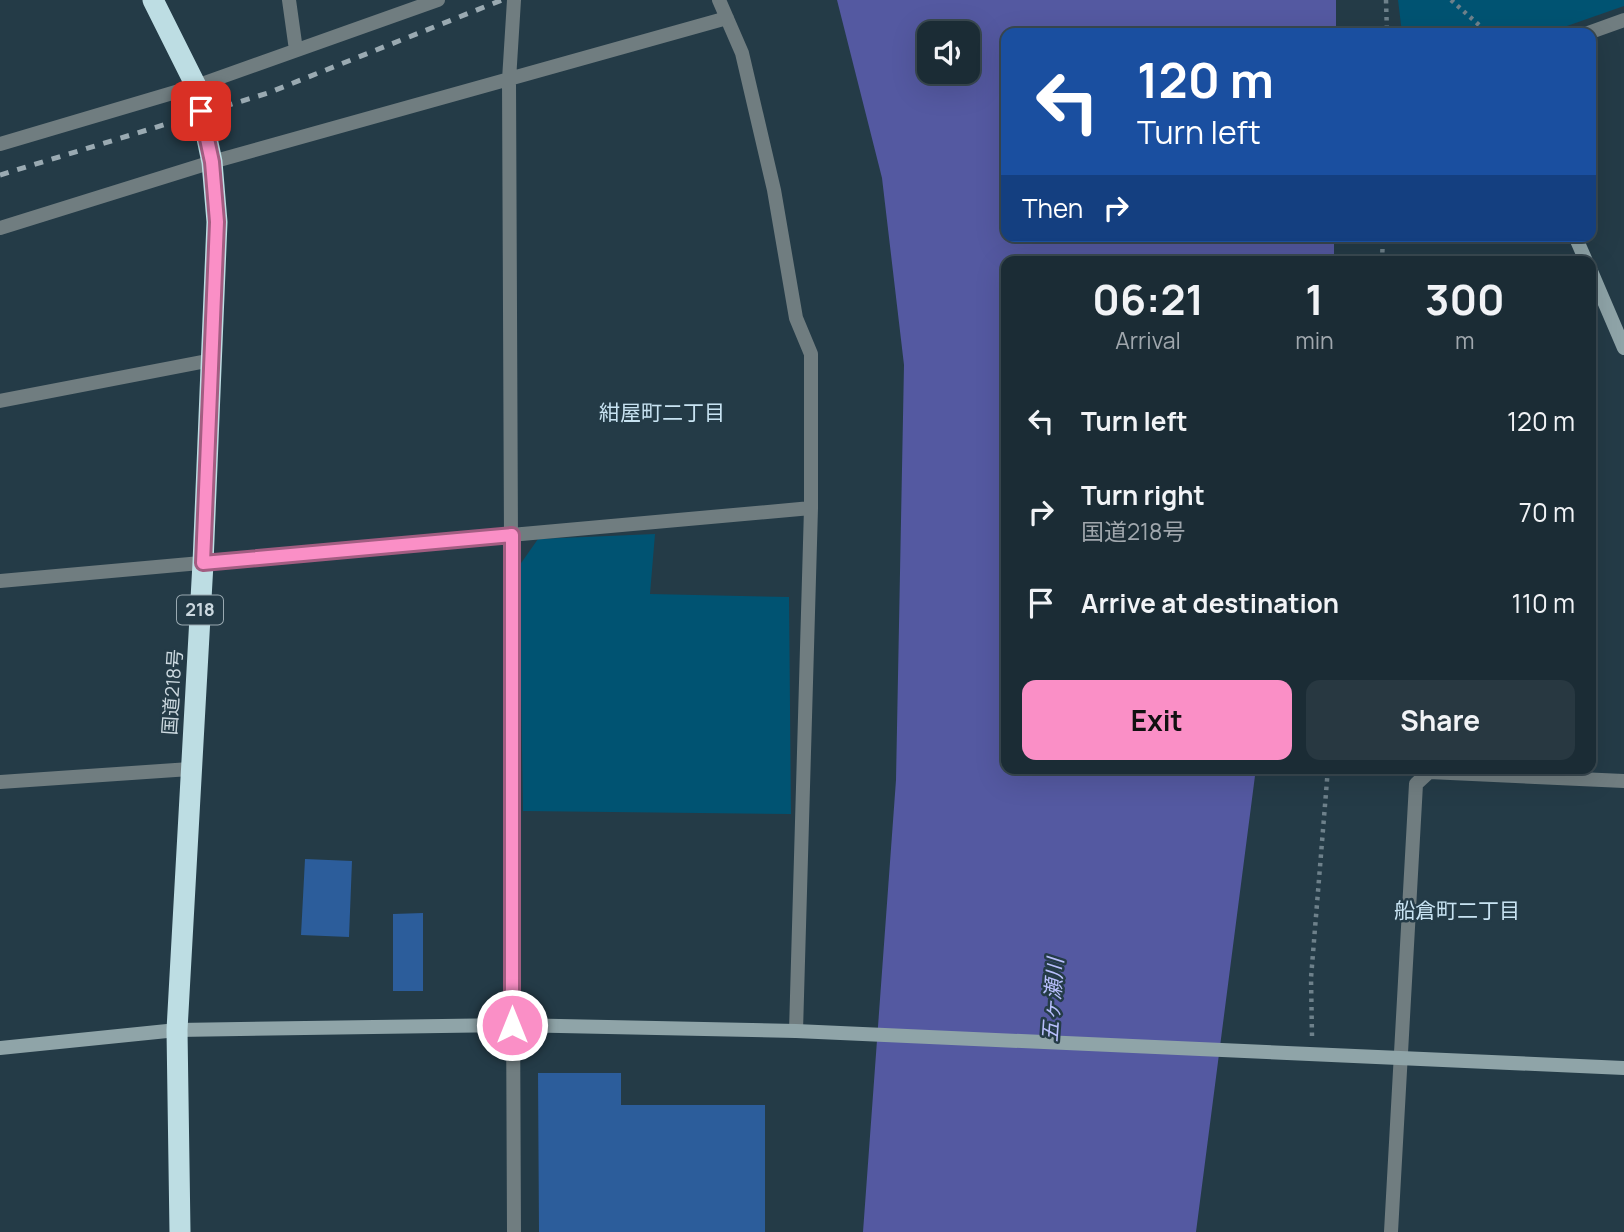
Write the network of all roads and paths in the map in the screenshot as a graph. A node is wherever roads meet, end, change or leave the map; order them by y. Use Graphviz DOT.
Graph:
graph roads {
  1 [pos="153,0"];
  2 [pos="289,0"];
  3 [pos="439,0"];
  4 [pos="514,0"];
  5 [pos="719,0"];
  6 [pos="1386,0"];
  7 [pos="1451,0"];
  8 [pos="727,18"];
  9 [pos="1624,20"];
  10 [pos="1387,28"];
  11 [pos="1482,28"];
  12 [pos="1596,30"];
  13 [pos="296,50"];
  14 [pos="509,80"];
  15 [pos="196,86"];
  16 [pos="0,144"];
  17 [pos="212,162"];
  18 [pos="0,228"];
  19 [pos="1596,283"];
  20 [pos="1624,348"];
  21 [pos="212,360"];
  22 [pos="0,401"];
  23 [pos="811,508"];
  24 [pos="512,535"];
  25 [pos="203,563"];
  26 [pos="0,581"];
  27 [pos="190,769"];
  28 [pos="1328,774"];
  29 [pos="1427,774"];
  30 [pos="1472,774"];
  31 [pos="1624,781"];
  32 [pos="0,782"];
  33 [pos="512,1025"];
  34 [pos="177,1030"];
  35 [pos="803,1031"];
  36 [pos="0,1048"];
  37 [pos="1312,1055"];
  38 [pos="1401,1058"];
  39 [pos="1624,1068"];
  40 [pos="180,1232"];
  41 [pos="514,1232"];
  42 [pos="1391,1232"];
  1 -- 15 [label="highway, 国道218号 / 218"];
  2 -- 13 [label="street"];
  3 -- 13 [label="street"];
  4 -- 14 [label="street"];
  5 -- 8 [label="street"];
  6 -- 10 [label="path"];
  7 -- 11 [label="path"];
  8 -- 14 [label="street"];
  8 -- 23 [label="street"];
  9 -- 12 [label="street"];
  13 -- 15 [label="street"];
  14 -- 17 [label="street"];
  14 -- 24 [label="street"];
  15 -- 16 [label="street"];
  15 -- 17 [label="highway, 国道218号 / 218"];
  17 -- 18 [label="street"];
  17 -- 21 [label="highway, 国道218号 / 218"];
  19 -- 20 [label="street"];
  21 -- 22 [label="street"];
  21 -- 25 [label="highway, 国道218号 / 218"];
  23 -- 24 [label="street"];
  23 -- 35 [label="street"];
  24 -- 25 [label="street"];
  24 -- 33 [label="street"];
  25 -- 26 [label="street"];
  25 -- 27 [label="highway, 国道218号 / 218"];
  27 -- 32 [label="street"];
  27 -- 34 [label="highway, 国道218号 / 218"];
  28 -- 37 [label="path"];
  29 -- 38 [label="street"];
  30 -- 31 [label="street"];
  33 -- 34 [label="street"];
  33 -- 35 [label="street"];
  33 -- 41 [label="street"];
  34 -- 36 [label="street"];
  34 -- 40 [label="highway, 国道218号 / 218"];
  35 -- 37 [label="street"];
  37 -- 38 [label="street"];
  38 -- 39 [label="street"];
  38 -- 42 [label="street"];
}
